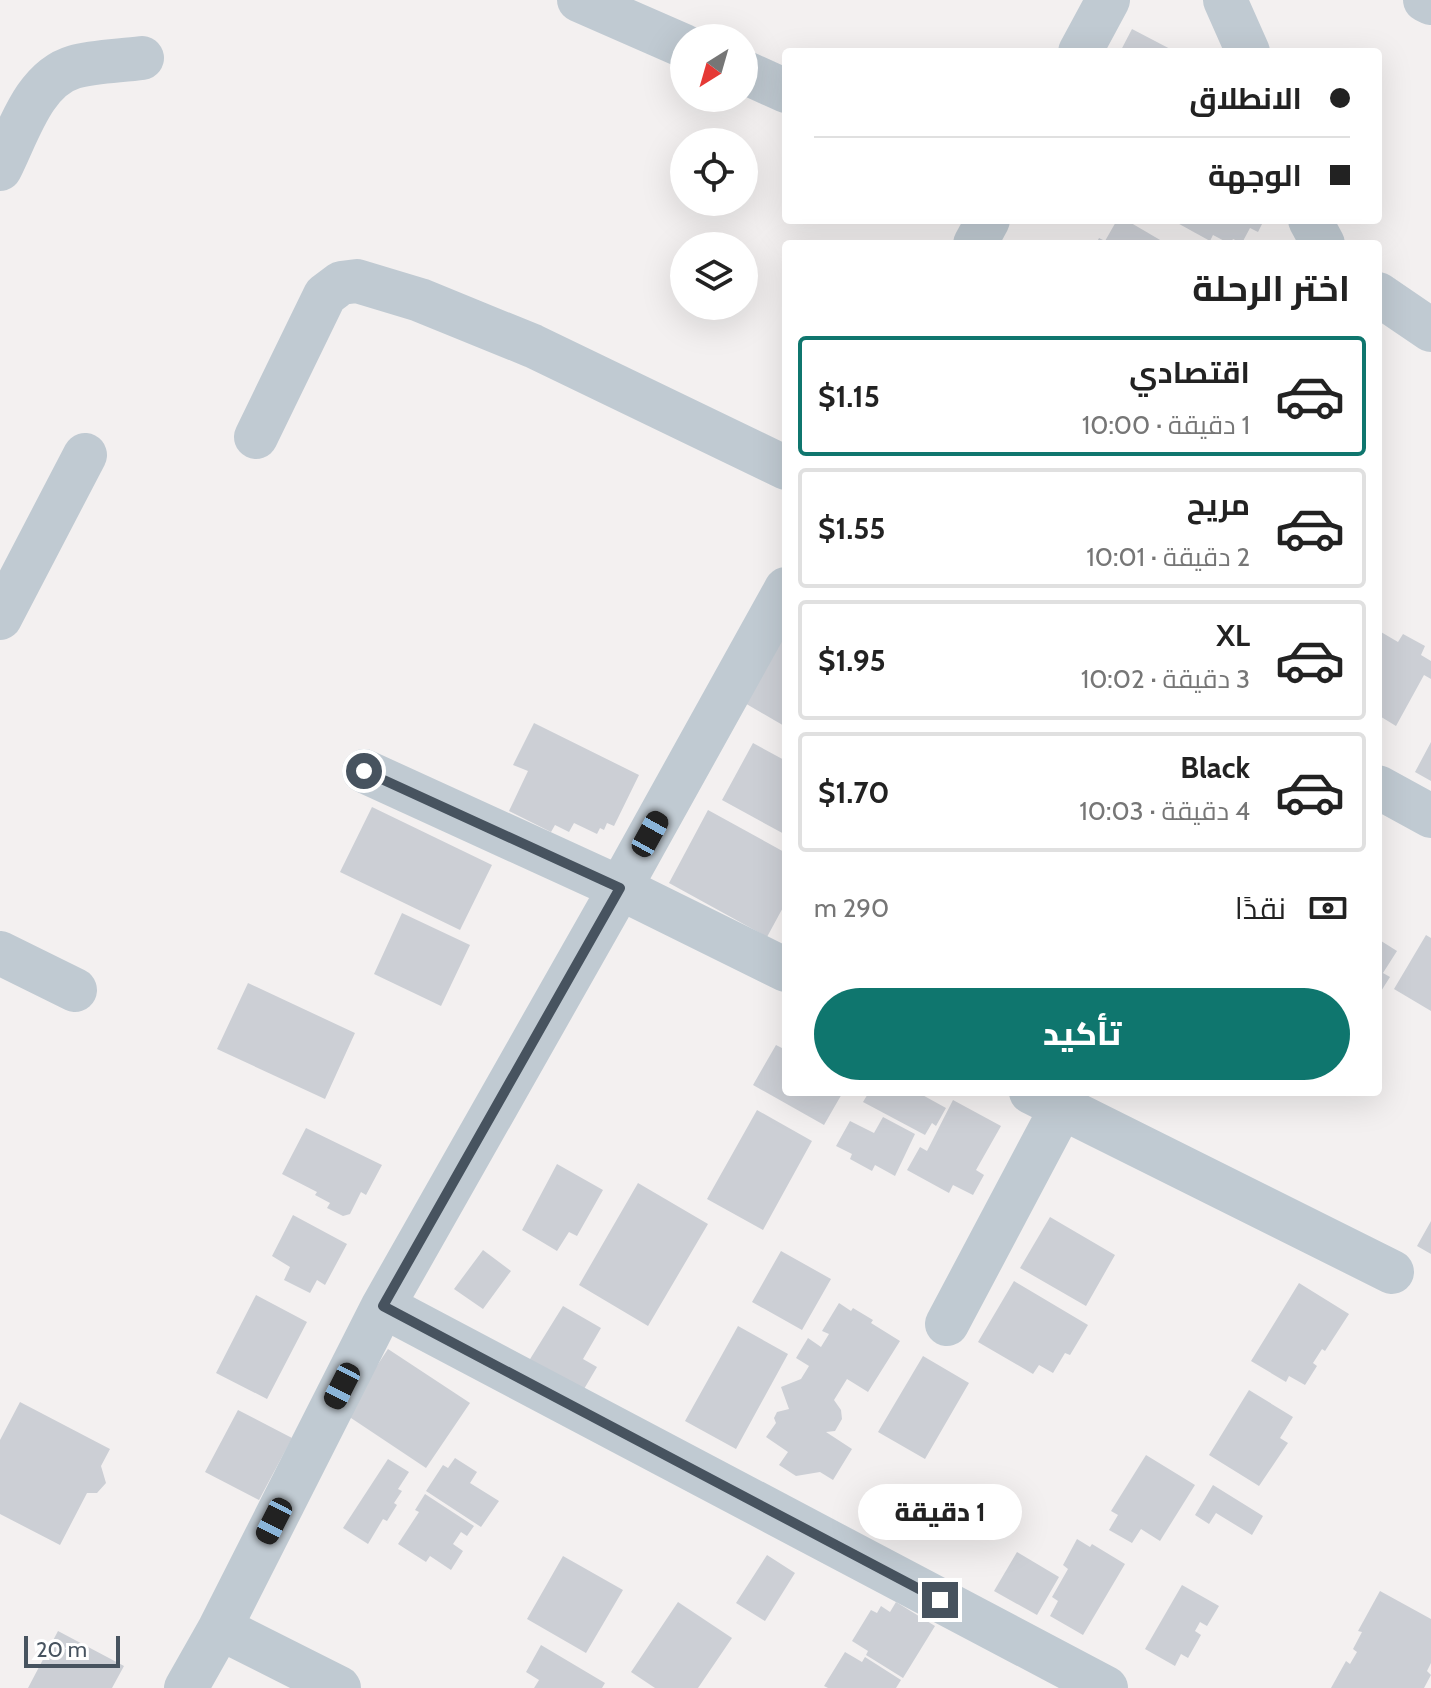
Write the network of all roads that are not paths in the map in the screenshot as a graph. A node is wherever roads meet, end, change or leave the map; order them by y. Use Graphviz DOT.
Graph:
graph roads {
  1 [pos="579,0"];
  2 [pos="1108,0"];
  3 [pos="1225,0"];
  4 [pos="1425,0"];
  5 [pos="1431,3"];
  6 [pos="670,40"];
  7 [pos="1082,48"];
  8 [pos="1246,48"];
  9 [pos="142,58"];
  10 [pos="758,78"];
  11 [pos="782,89"];
  12 [pos="0,169"];
  13 [pos="1382,297"];
  14 [pos="1431,330"];
  15 [pos="256,437"];
  16 [pos="85,455"];
  17 [pos="782,466"];
  18 [pos="782,596"];
  19 [pos="0,618"];
  20 [pos="364,771"];
  21 [pos="1382,789"];
  22 [pos="1431,816"];
  23 [pos="620,888"];
  24 [pos="0,953"];
  25 [pos="782,968"];
  26 [pos="75,990"];
  27 [pos="1046,1100"];
  28 [pos="1392,1272"];
  29 [pos="383,1306"];
  30 [pos="947,1324"];
  31 [pos="220,1628"];
  32 [pos="186,1688"];
  33 [pos="339,1688"];
  34 [pos="1106,1688"];
  1 -- 6 [label="street"];
  2 -- 7 [label="street"];
  3 -- 8 [label="street"];
  4 -- 5 [label="street"];
  9 -- 12 [label="street"];
  10 -- 11 [label="street"];
  13 -- 14 [label="street"];
  15 -- 17 [label="street"];
  16 -- 19 [label="street"];
  18 -- 23 [label="street"];
  20 -- 23 [label="street"];
  21 -- 22 [label="street"];
  23 -- 25 [label="street"];
  23 -- 29 [label="street"];
  24 -- 26 [label="street"];
  27 -- 28 [label="street"];
  27 -- 30 [label="street"];
  29 -- 31 [label="street"];
  29 -- 34 [label="street"];
  31 -- 32 [label="street"];
  31 -- 33 [label="street"];
}
